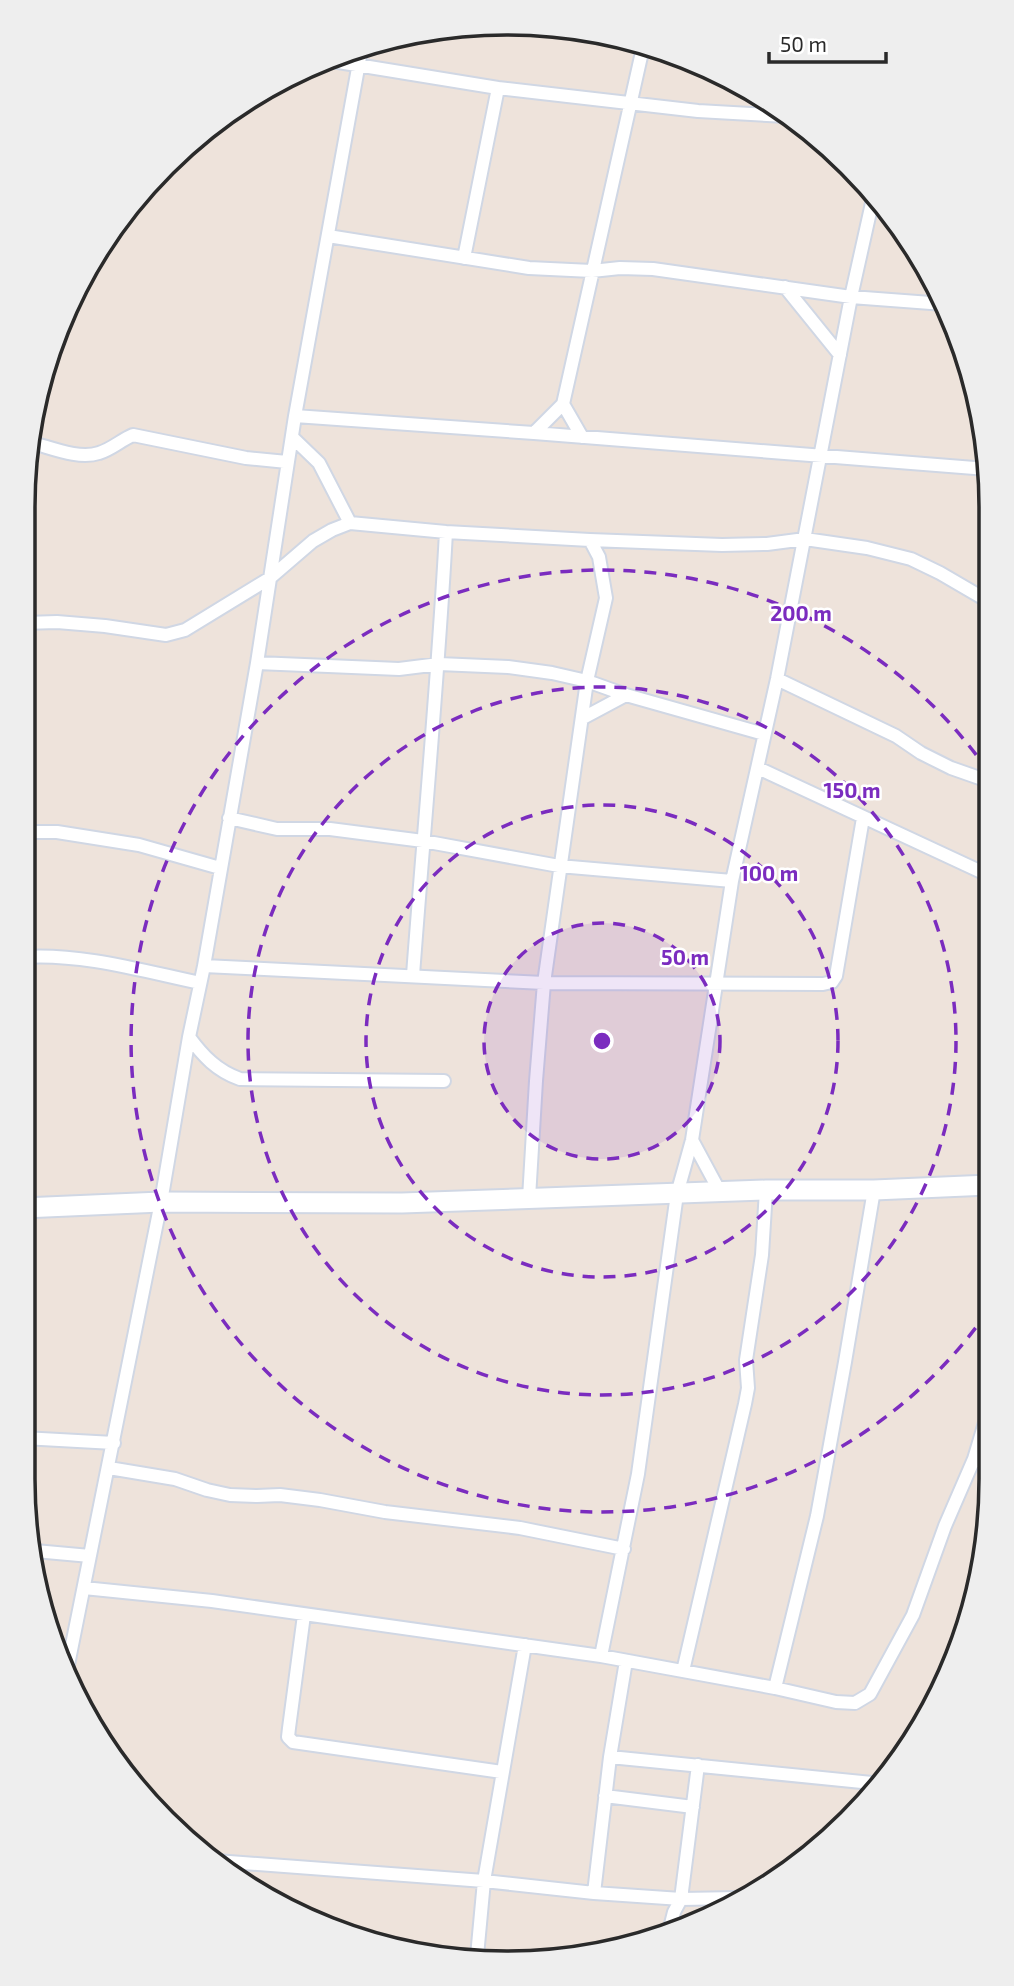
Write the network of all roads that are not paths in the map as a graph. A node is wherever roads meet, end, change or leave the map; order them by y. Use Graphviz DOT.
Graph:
graph roads {
  1 [pos="641,54"];
  2 [pos="359,59"];
  3 [pos="347,63"];
  4 [pos="358,65"];
  5 [pos="498,88"];
  6 [pos="631,102"];
  7 [pos="769,115"];
  8 [pos="871,207"];
  9 [pos="328,236"];
  10 [pos="464,258"];
  11 [pos="592,271"];
  12 [pos="785,287"];
  13 [pos="851,297"];
  14 [pos="932,303"];
  15 [pos="840,355"];
  16 [pos="564,404"];
  17 [pos="295,416"];
  18 [pos="534,433"];
  19 [pos="292,437"];
  20 [pos="582,437"];
  21 [pos="39,445"];
  22 [pos="822,455"];
  23 [pos="288,462"];
  24 [pos="977,468"];
  25 [pos="350,523"];
  26 [pos="446,532"];
  27 [pos="805,539"];
  28 [pos="590,540"];
  29 [pos="270,578"];
  30 [pos="979,596"];
  31 [pos="35,623"];
  32 [pos="257,663"];
  33 [pos="439,664"];
  34 [pos="777,679"];
  35 [pos="587,681"];
  36 [pos="626,695"];
  37 [pos="583,718"];
  38 [pos="764,734"];
  39 [pos="758,768"];
  40 [pos="979,778"];
  41 [pos="229,818"];
  42 [pos="863,818"];
  43 [pos="35,832"];
  44 [pos="423,841"];
  45 [pos="559,866"];
  46 [pos="220,868"];
  47 [pos="979,871"];
  48 [pos="732,881"];
  49 [pos="35,957"];
  50 [pos="204,966"];
  51 [pos="413,975"];
  52 [pos="201,983"];
  53 [pos="544,984"];
  54 [pos="715,984"];
  55 [pos="189,1037"];
  56 [pos="444,1081"];
  57 [pos="692,1140"];
  58 [pos="979,1185"];
  59 [pos="766,1190"];
  60 [pos="874,1190"];
  61 [pos="720,1192"];
  62 [pos="677,1194"];
  63 [pos="529,1198"];
  64 [pos="161,1202"];
  65 [pos="35,1207"];
  66 [pos="35,1439"];
  67 [pos="979,1442"];
  68 [pos="114,1443"];
  69 [pos="974,1459"];
  70 [pos="979,1461"];
  71 [pos="109,1468"];
  72 [pos="624,1549"];
  73 [pos="41,1552"];
  74 [pos="90,1556"];
  75 [pos="84,1588"];
  76 [pos="303,1615"];
  77 [pos="526,1645"];
  78 [pos="601,1656"];
  79 [pos="70,1657"];
  80 [pos="626,1661"];
  81 [pos="683,1671"];
  82 [pos="775,1688"];
  83 [pos="610,1757"];
  84 [pos="698,1765"];
  85 [pos="502,1772"];
  86 [pos="868,1783"];
  87 [pos="605,1796"];
  88 [pos="693,1807"];
  89 [pos="233,1862"];
  90 [pos="484,1881"];
  91 [pos="594,1893"];
  92 [pos="723,1898"];
  93 [pos="681,1899"];
  94 [pos="672,1921"];
  95 [pos="478,1950"];
  1 -- 6 [label="street"];
  2 -- 4 [label="street"];
  3 -- 4 [label="street"];
  4 -- 5 [label="street"];
  4 -- 9 [label="street"];
  5 -- 6 [label="street"];
  5 -- 10 [label="street"];
  6 -- 7 [label="street"];
  6 -- 11 [label="street"];
  8 -- 13 [label="street"];
  9 -- 10 [label="street"];
  9 -- 17 [label="street"];
  10 -- 11 [label="street"];
  11 -- 12 [label="street"];
  11 -- 16 [label="street"];
  12 -- 13 [label="street"];
  12 -- 15 [label="street"];
  13 -- 14 [label="street"];
  13 -- 15 [label="street"];
  15 -- 22 [label="street"];
  16 -- 18 [label="street"];
  16 -- 20 [label="street"];
  17 -- 18 [label="street"];
  17 -- 19 [label="street"];
  18 -- 20 [label="street"];
  19 -- 23 [label="street"];
  19 -- 25 [label="street"];
  20 -- 22 [label="street"];
  21 -- 23 [label="street"];
  22 -- 24 [label="street"];
  22 -- 27 [label="street"];
  23 -- 29 [label="street"];
  25 -- 26 [label="street"];
  25 -- 29 [label="street"];
  26 -- 28 [label="street"];
  26 -- 33 [label="street"];
  27 -- 28 [label="street"];
  27 -- 30 [label="street"];
  27 -- 34 [label="street"];
  28 -- 35 [label="street"];
  29 -- 31 [label="street"];
  29 -- 32 [label="street"];
  32 -- 33 [label="street"];
  32 -- 41 [label="street"];
  33 -- 35 [label="street"];
  33 -- 44 [label="street"];
  34 -- 38 [label="street"];
  34 -- 40 [label="street"];
  35 -- 36 [label="street"];
  35 -- 37 [label="street"];
  36 -- 37 [label="street"];
  36 -- 38 [label="street"];
  37 -- 45 [label="street"];
  38 -- 39 [label="street"];
  39 -- 42 [label="street"];
  39 -- 48 [label="street"];
  41 -- 44 [label="street"];
  41 -- 46 [label="street"];
  42 -- 47 [label="street"];
  42 -- 54 [label="street"];
  43 -- 46 [label="street"];
  44 -- 45 [label="street"];
  44 -- 51 [label="street"];
  45 -- 48 [label="street"];
  45 -- 53 [label="street"];
  46 -- 50 [label="street"];
  48 -- 54 [label="street"];
  49 -- 52 [label="street"];
  50 -- 51 [label="street"];
  50 -- 52 [label="street"];
  51 -- 53 [label="street"];
  52 -- 55 [label="street"];
  53 -- 54 [label="street"];
  53 -- 63 [label="street"];
  54 -- 57 [label="street"];
  55 -- 56 [label="street"];
  55 -- 64 [label="street"];
  57 -- 61 [label="street"];
  57 -- 62 [label="street"];
  58 -- 60 [label="street"];
  59 -- 60 [label="street"];
  59 -- 61 [label="street"];
  59 -- 81 [label="street"];
  60 -- 82 [label="street"];
  61 -- 62 [label="street"];
  62 -- 63 [label="street"];
  62 -- 72 [label="street"];
  63 -- 64 [label="street"];
  64 -- 65 [label="street"];
  64 -- 68 [label="street"];
  66 -- 68 [label="street"];
  67 -- 69 [label="street"];
  68 -- 71 [label="street"];
  69 -- 70 [label="street"];
  69 -- 82 [label="street"];
  71 -- 72 [label="street"];
  71 -- 74 [label="street"];
  72 -- 78 [label="street"];
  73 -- 74 [label="street"];
  74 -- 75 [label="street"];
  75 -- 76 [label="street"];
  75 -- 79 [label="street"];
  76 -- 77 [label="street"];
  76 -- 85 [label="street"];
  77 -- 78 [label="street"];
  77 -- 85 [label="street"];
  78 -- 80 [label="street"];
  80 -- 81 [label="street"];
  80 -- 83 [label="street"];
  81 -- 82 [label="street"];
  83 -- 84 [label="street"];
  83 -- 87 [label="street"];
  84 -- 86 [label="street"];
  84 -- 88 [label="street"];
  85 -- 90 [label="street"];
  87 -- 88 [label="street"];
  87 -- 91 [label="street"];
  88 -- 93 [label="street"];
  89 -- 90 [label="street"];
  90 -- 91 [label="street"];
  90 -- 95 [label="street"];
  91 -- 93 [label="street"];
  92 -- 93 [label="street"];
  93 -- 94 [label="street"];
}
